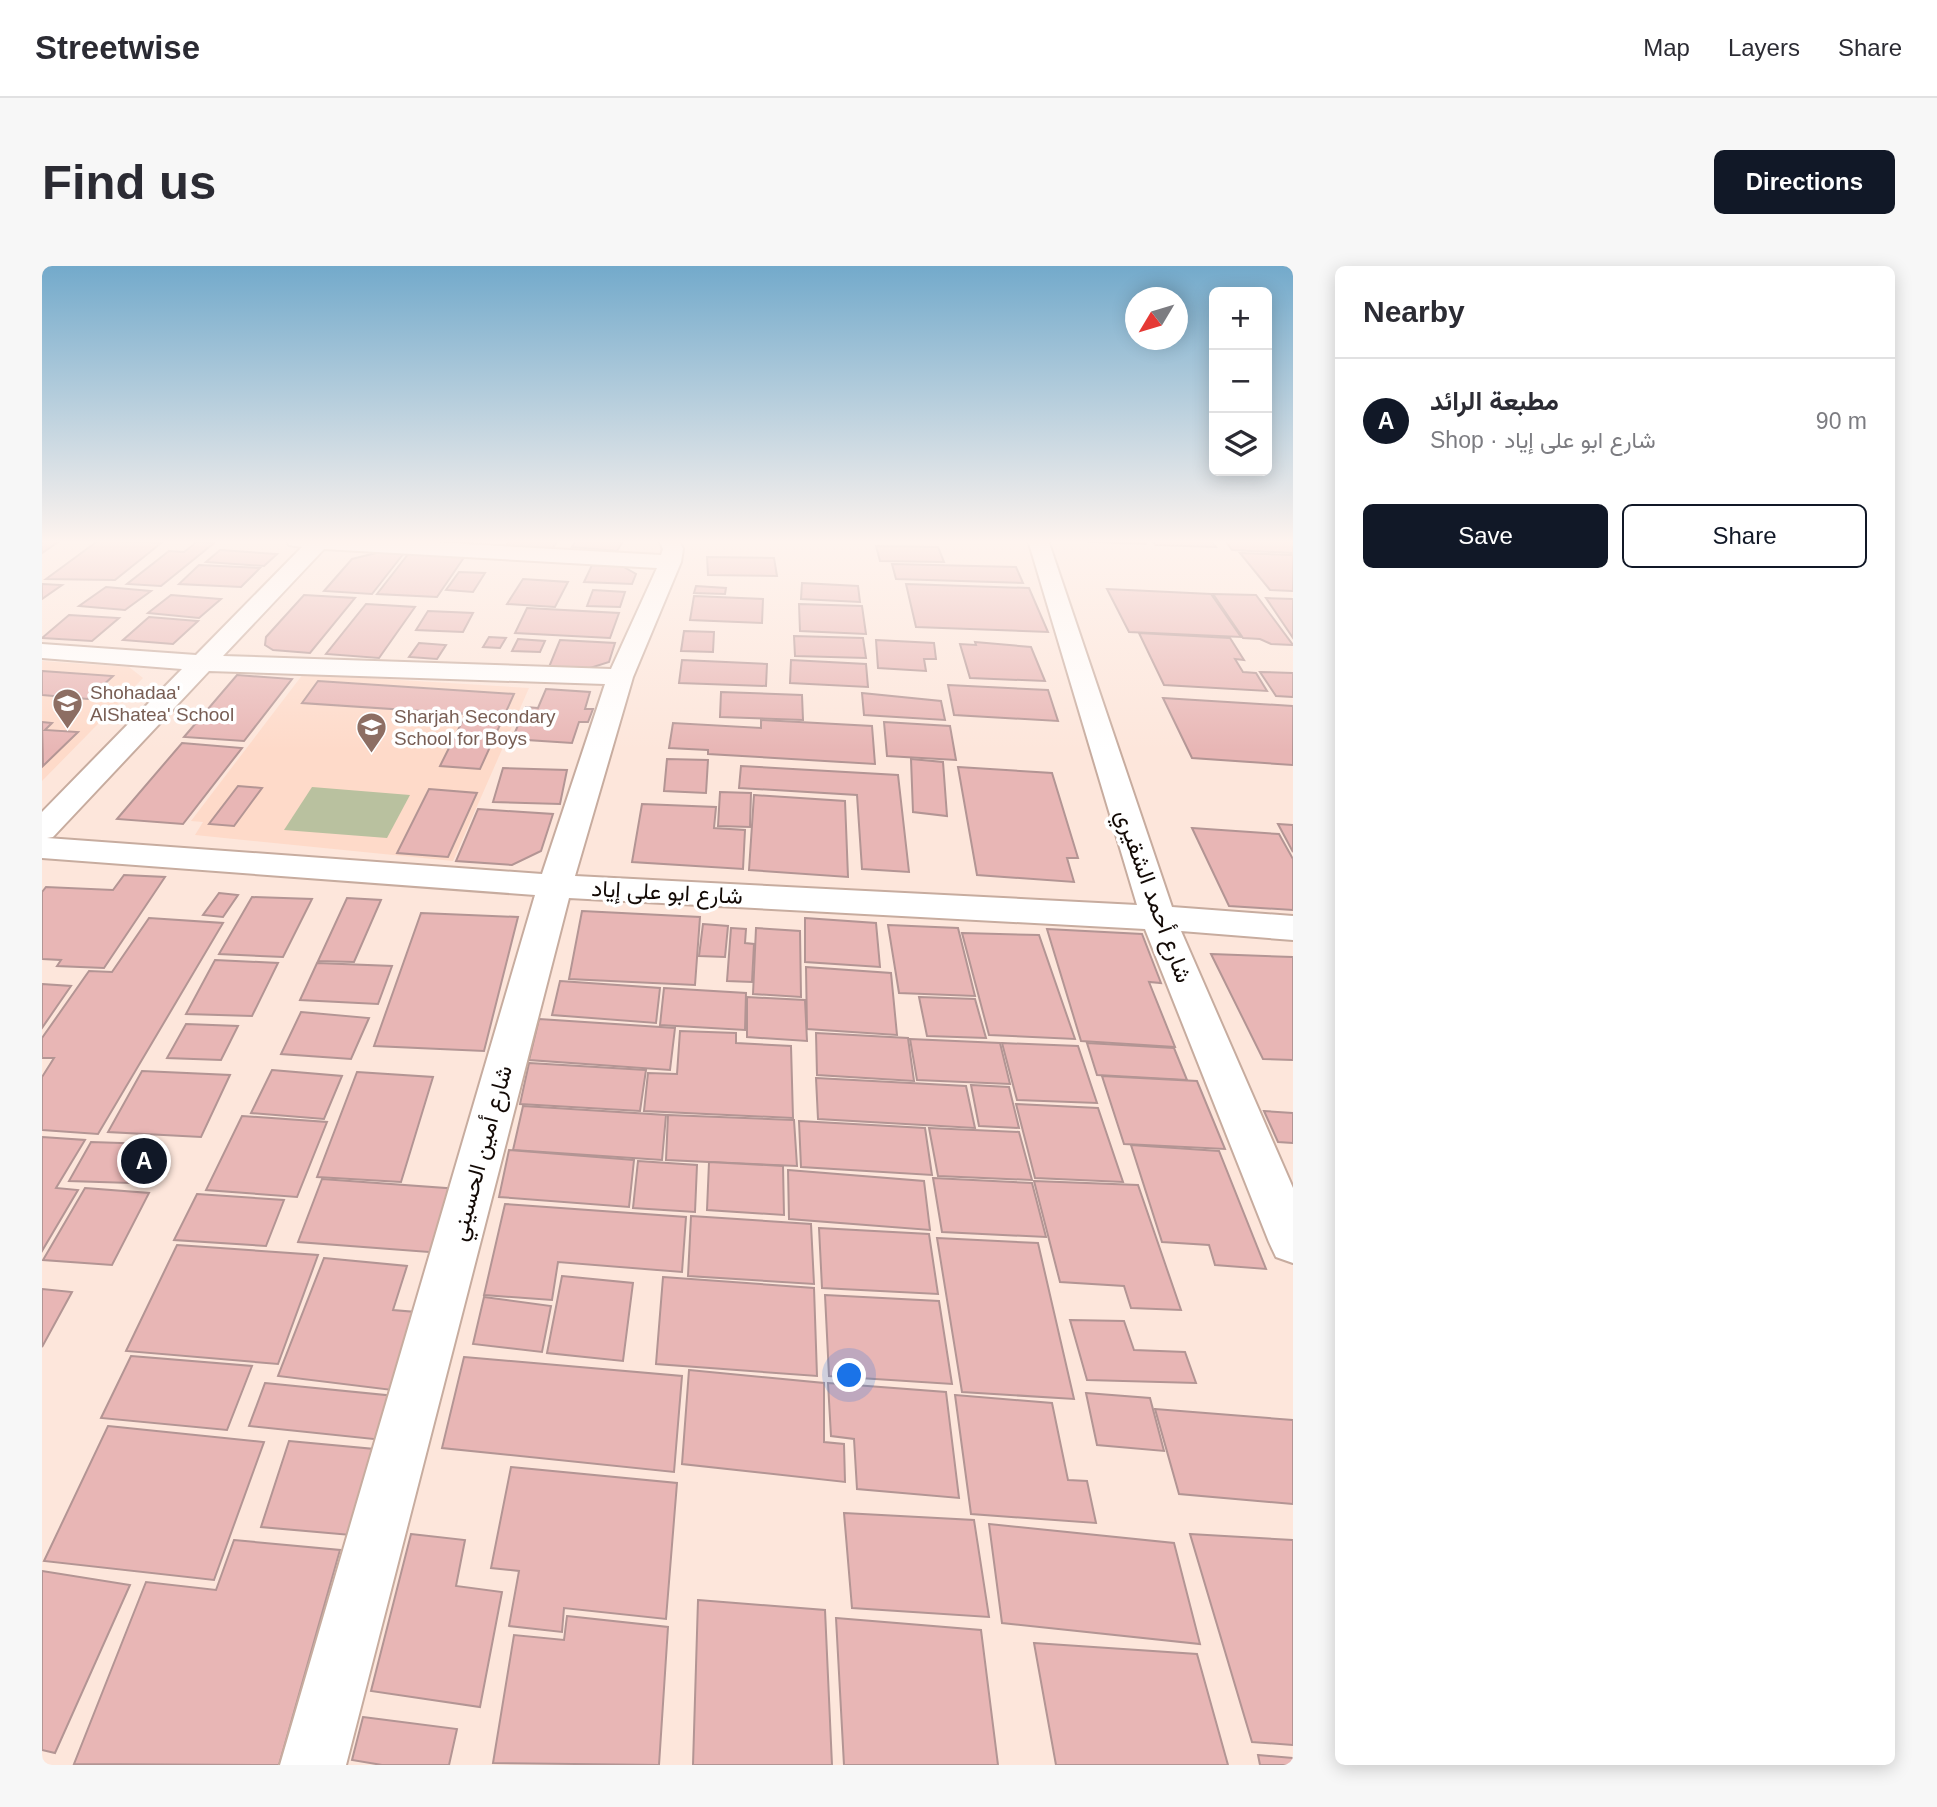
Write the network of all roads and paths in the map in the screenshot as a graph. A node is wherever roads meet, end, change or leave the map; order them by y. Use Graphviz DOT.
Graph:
graph roads {
  1 [pos="252,610"];
  2 [pos="648,610"];
  3 [pos="1060,610"];
  4 [pos="42,651"];
  5 [pos="200,663"];
  6 [pos="620,677"];
  7 [pos="42,830"];
  8 [pos="42,848"];
  9 [pos="555,886"];
  10 [pos="1158,918"];
  11 [pos="1293,928"];
  12 [pos="1293,1242"];
  13 [pos="313,1765"];
  1 -- 5 [label="street"];
  2 -- 6 [label="street, شارع أمين الحسيني"];
  3 -- 10 [label="street, شارع أحمد الشقيري"];
  4 -- 5 [label="street"];
  5 -- 6 [label="street"];
  5 -- 7 [label="street"];
  6 -- 9 [label="street, شارع أمين الحسيني"];
  8 -- 9 [label="street, شارع ابو على إياد"];
  9 -- 10 [label="street, شارع ابو على إياد"];
  9 -- 13 [label="street, شارع أمين الحسيني"];
  10 -- 11 [label="street, شارع ابو على إياد"];
  10 -- 12 [label="street, شارع أحمد الشقيري"];
}
